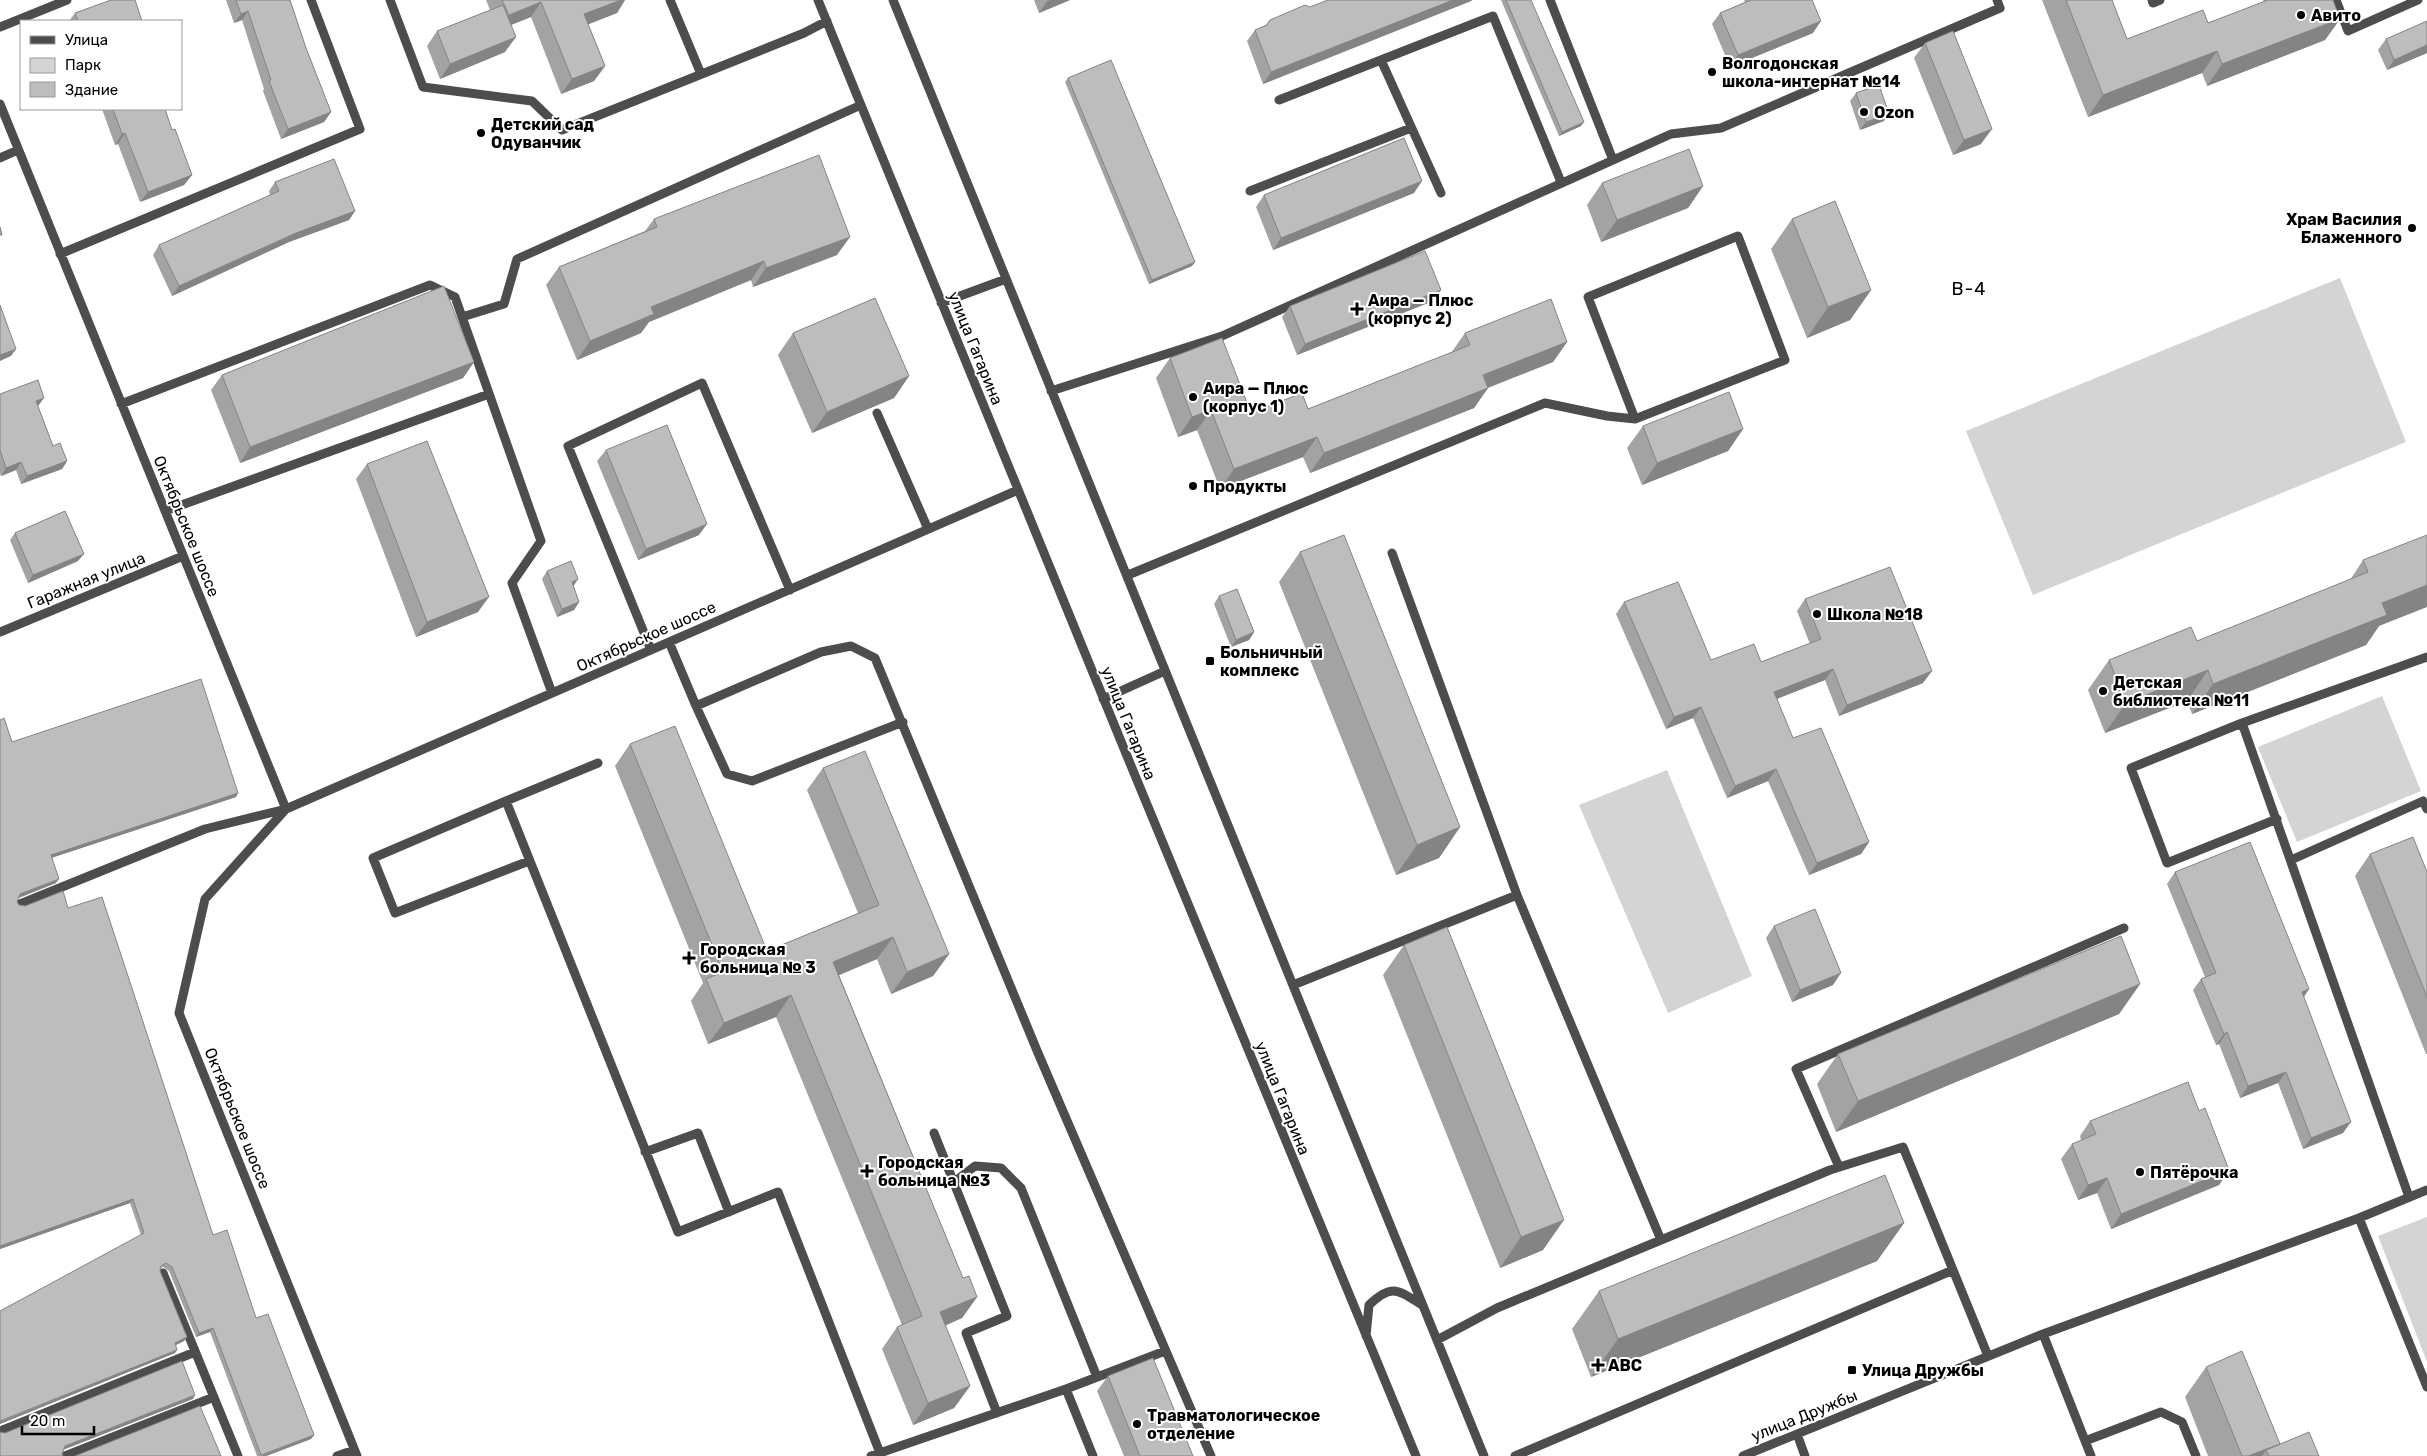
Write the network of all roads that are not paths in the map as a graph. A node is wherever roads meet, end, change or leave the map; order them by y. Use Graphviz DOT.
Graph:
graph roads {
  1 [pos="67,0"];
  2 [pos="311,0"];
  3 [pos="390,0"];
  4 [pos="670,0"];
  5 [pos="818,0"];
  6 [pos="892,0"];
  7 [pos="1550,0"];
  8 [pos="1997,0"];
  9 [pos="2152,0"];
  10 [pos="2160,0"];
  11 [pos="2336,0"];
  12 [pos="2418,0"];
  13 [pos="827,21"];
  14 [pos="0,27"];
  15 [pos="1381,60"];
  16 [pos="701,74"];
  17 [pos="1279,100"];
  18 [pos="0,104"];
  19 [pos="861,105"];
  20 [pos="1411,128"];
  21 [pos="18,150"];
  22 [pos="0,158"];
  23 [pos="1612,160"];
  24 [pos="1561,182"];
  25 [pos="1250,191"];
  26 [pos="1441,193"];
  27 [pos="60,254"];
  28 [pos="1006,279"];
  29 [pos="942,303"];
  30 [pos="462,318"];
  31 [pos="1051,391"];
  32 [pos="489,394"];
  33 [pos="121,404"];
  34 [pos="877,413"];
  35 [pos="1635,419"];
  36 [pos="1018,490"];
  37 [pos="165,511"];
  38 [pos="928,529"];
  39 [pos="1392,553"];
  40 [pos="184,556"];
  41 [pos="1128,575"];
  42 [pos="790,590"];
  43 [pos="0,632"];
  44 [pos="669,642"];
  45 [pos="651,650"];
  46 [pos="2427,657"];
  47 [pos="1165,670"];
  48 [pos="552,693"];
  49 [pos="1103,699"];
  50 [pos="696,706"];
  51 [pos="903,722"];
  52 [pos="2242,724"];
  53 [pos="598,763"];
  54 [pos="506,802"];
  55 [pos="286,809"];
  56 [pos="2427,809"];
  57 [pos="2277,819"];
  58 [pos="2291,860"];
  59 [pos="529,861"];
  60 [pos="1517,895"];
  61 [pos="20,904"];
  62 [pos="2124,928"];
  63 [pos="1292,985"];
  64 [pos="934,1133"];
  65 [pos="645,1152"];
  66 [pos="1839,1167"];
  67 [pos="954,1182"];
  68 [pos="2427,1190"];
  69 [pos="2409,1197"];
  70 [pos="730,1212"];
  71 [pos="2359,1218"];
  72 [pos="1662,1240"];
  73 [pos="1954,1270"];
  74 [pos="163,1273"];
  75 [pos="1422,1306"];
  76 [pos="2043,1334"];
  77 [pos="1366,1339"];
  78 [pos="1437,1340"];
  79 [pos="1165,1351"];
  80 [pos="195,1352"];
  81 [pos="1988,1356"];
  82 [pos="1097,1377"];
  83 [pos="2427,1387"];
  84 [pos="1066,1389"];
  85 [pos="214,1396"];
  86 [pos="997,1413"];
  87 [pos="0,1431"];
  88 [pos="1797,1434"];
  89 [pos="2085,1441"];
  90 [pos="356,1453"];
  91 [pos="880,1453"];
  92 [pos="65,1456"];
  93 [pos="238,1456"];
  94 [pos="337,1456"];
  95 [pos="871,1456"];
  96 [pos="1093,1456"];
  97 [pos="1211,1456"];
  98 [pos="1416,1456"];
  99 [pos="1484,1456"];
  100 [pos="1515,1456"];
  101 [pos="1743,1456"];
  102 [pos="1805,1456"];
  103 [pos="2090,1456"];
  104 [pos="2196,1456"];
  1 -- 14 [label="street"];
  2 -- 27 [label="street"];
  3 -- 16 [label="street"];
  4 -- 16 [label="street"];
  5 -- 13 [label="street, улица Гагарина"];
  6 -- 28 [label="street"];
  7 -- 23 [label="street"];
  8 -- 23 [label="street"];
  9 -- 10 [label="street"];
  11 -- 12 [label="street"];
  13 -- 16 [label="street"];
  13 -- 19 [label="street, улица Гагарина"];
  15 -- 17 [label="street"];
  15 -- 20 [label="street"];
  15 -- 24 [label="street"];
  18 -- 21 [label="street, Октябрьское шоссе"];
  19 -- 29 [label="street, улица Гагарина"];
  19 -- 30 [label="street"];
  20 -- 25 [label="street"];
  20 -- 26 [label="street"];
  21 -- 22 [label="street"];
  21 -- 27 [label="street, Октябрьское шоссе"];
  23 -- 24 [label="street"];
  24 -- 31 [label="street"];
  27 -- 33 [label="street, Октябрьское шоссе"];
  28 -- 29 [label="street"];
  28 -- 31 [label="street"];
  29 -- 36 [label="street, улица Гагарина"];
  30 -- 32 [label="street"];
  30 -- 33 [label="street"];
  31 -- 41 [label="street"];
  32 -- 37 [label="street"];
  32 -- 48 [label="street"];
  33 -- 37 [label="street, Октябрьское шоссе"];
  34 -- 38 [label="street"];
  35 -- 35 [label="street"];
  35 -- 41 [label="street"];
  36 -- 38 [label="street, Октябрьское шоссе"];
  36 -- 49 [label="street, улица Гагарина"];
  37 -- 40 [label="street, Октябрьское шоссе"];
  38 -- 42 [label="street, Октябрьское шоссе"];
  39 -- 60 [label="street"];
  40 -- 43 [label="street, Гаражная улица"];
  40 -- 55 [label="street, Октябрьское шоссе"];
  41 -- 47 [label="street"];
  42 -- 44 [label="street, Октябрьское шоссе"];
  42 -- 45 [label="street"];
  44 -- 45 [label="street, Октябрьское шоссе"];
  44 -- 50 [label="street"];
  45 -- 48 [label="street, Октябрьское шоссе"];
  46 -- 52 [label="street"];
  47 -- 49 [label="street"];
  47 -- 63 [label="street"];
  48 -- 55 [label="street, Октябрьское шоссе"];
  49 -- 77 [label="street, улица Гагарина"];
  50 -- 51 [label="street"];
  50 -- 51 [label="street"];
  51 -- 79 [label="street"];
  52 -- 57 [label="street"];
  52 -- 57 [label="street"];
  53 -- 54 [label="street"];
  54 -- 59 [label="street"];
  54 -- 59 [label="street"];
  55 -- 61 [label="street"];
  55 -- 90 [label="street, Октябрьское шоссе"];
  56 -- 58 [label="street"];
  57 -- 58 [label="street"];
  58 -- 69 [label="street"];
  59 -- 65 [label="street"];
  60 -- 63 [label="street"];
  60 -- 72 [label="street"];
  62 -- 66 [label="street"];
  63 -- 75 [label="street"];
  64 -- 67 [label="street"];
  65 -- 70 [label="street"];
  65 -- 70 [label="street"];
  66 -- 72 [label="street"];
  66 -- 73 [label="street"];
  67 -- 82 [label="street"];
  67 -- 86 [label="street"];
  68 -- 69 [label="street"];
  69 -- 71 [label="street"];
  70 -- 91 [label="street"];
  71 -- 76 [label="street, улица Дружбы"];
  71 -- 83 [label="street"];
  72 -- 78 [label="street"];
  73 -- 81 [label="street"];
  73 -- 100 [label="street"];
  74 -- 80 [label="street"];
  75 -- 77 [label="street"];
  75 -- 78 [label="street"];
  76 -- 81 [label="street, улица Дружбы"];
  76 -- 89 [label="street"];
  77 -- 98 [label="street, улица Гагарина"];
  78 -- 99 [label="street"];
  79 -- 82 [label="street"];
  79 -- 97 [label="street"];
  80 -- 85 [label="street"];
  80 -- 87 [label="street"];
  81 -- 88 [label="street, улица Дружбы"];
  82 -- 84 [label="street"];
  84 -- 86 [label="street"];
  84 -- 96 [label="street"];
  85 -- 92 [label="street"];
  85 -- 93 [label="street"];
  86 -- 91 [label="street"];
  88 -- 101 [label="street, улица Дружбы"];
  88 -- 102 [label="street"];
  89 -- 103 [label="street"];
  89 -- 104 [label="street"];
  90 -- 94 [label="street"];
  91 -- 95 [label="street"];
}
